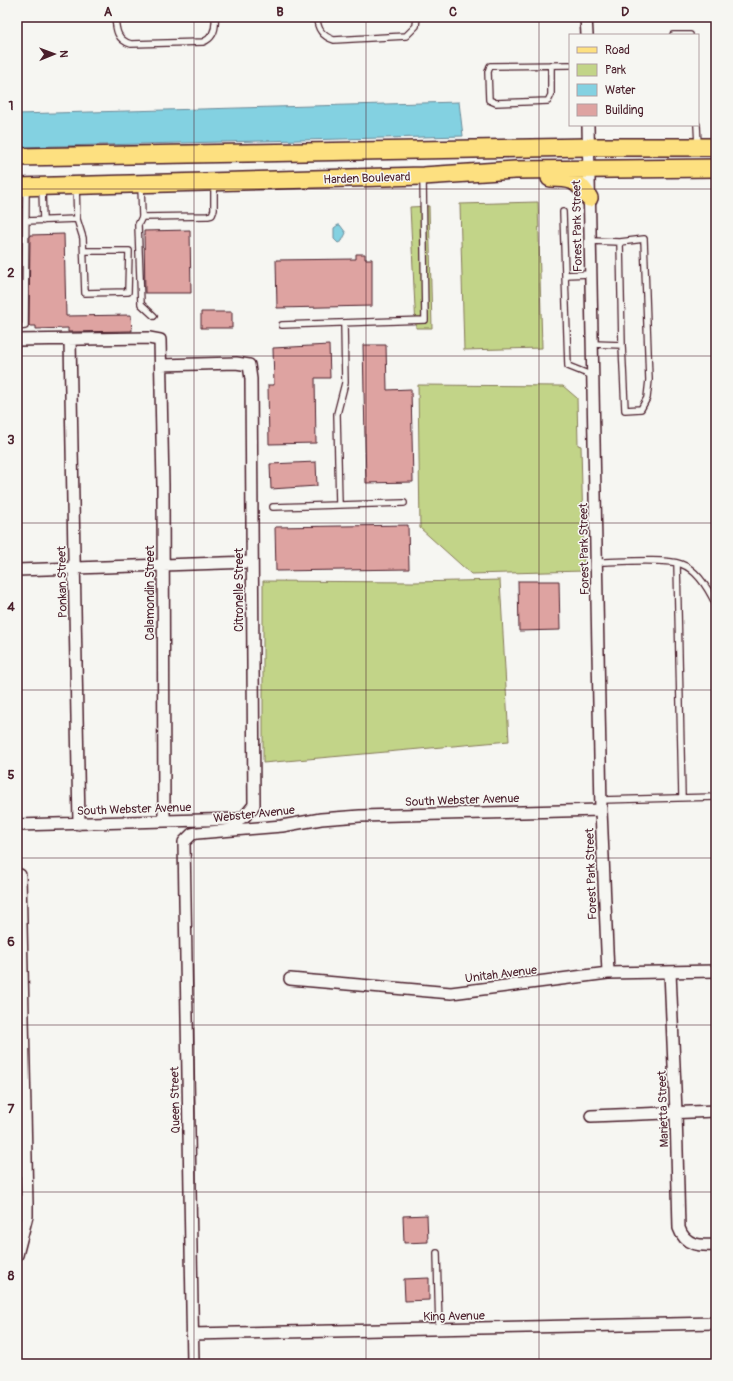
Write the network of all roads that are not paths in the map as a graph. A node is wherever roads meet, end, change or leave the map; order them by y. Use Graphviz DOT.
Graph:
graph roads {
  1 [pos="115,17"];
  2 [pos="215,17"];
  3 [pos="317,17"];
  4 [pos="417,17"];
  5 [pos="586,17"];
  6 [pos="587,34"];
  7 [pos="551,65"];
  8 [pos="569,65"];
  9 [pos="588,126"];
  10 [pos="697,126"];
  11 [pos="698,146"];
  12 [pos="588,147"];
  13 [pos="716,147"];
  14 [pos="17,157"];
  15 [pos="589,168"];
  16 [pos="716,168"];
  17 [pos="515,170"];
  18 [pos="423,176"];
  19 [pos="214,183"];
  20 [pos="141,184"];
  21 [pos="76,186"];
  22 [pos="28,187"];
  23 [pos="589,198"];
  24 [pos="563,212"];
  25 [pos="142,217"];
  26 [pos="77,219"];
  27 [pos="26,221"];
  28 [pos="43,221"];
  29 [pos="590,242"];
  30 [pos="620,242"];
  31 [pos="84,251"];
  32 [pos="591,274"];
  33 [pos="565,275"];
  34 [pos="154,316"];
  35 [pos="344,323"];
  36 [pos="282,325"];
  37 [pos="17,327"];
  38 [pos="17,340"];
  39 [pos="70,340"];
  40 [pos="592,344"];
  41 [pos="622,345"];
  42 [pos="161,366"];
  43 [pos="593,376"];
  44 [pos="404,504"];
  45 [pos="339,505"];
  46 [pos="273,507"];
  47 [pos="251,562"];
  48 [pos="597,562"];
  49 [pos="677,563"];
  50 [pos="163,566"];
  51 [pos="74,569"];
  52 [pos="17,570"];
  53 [pos="716,606"];
  54 [pos="682,797"];
  55 [pos="716,797"];
  56 [pos="601,805"];
  57 [pos="250,812"];
  58 [pos="324,819"];
  59 [pos="164,820"];
  60 [pos="80,824"];
  61 [pos="17,825"];
  62 [pos="188,838"];
  63 [pos="20,875"];
  64 [pos="716,971"];
  65 [pos="670,972"];
  66 [pos="608,973"];
  67 [pos="290,979"];
  68 [pos="716,1111"];
  69 [pos="676,1112"];
  70 [pos="592,1116"];
  71 [pos="716,1245"];
  72 [pos="437,1253"];
  73 [pos="17,1255"];
  74 [pos="716,1323"];
  75 [pos="439,1329"];
  76 [pos="192,1334"];
  77 [pos="193,1364"];
  1 -- 2 [label="lane"];
  3 -- 4 [label="lane"];
  5 -- 6 [label="street"];
  7 -- 7 [label="lane"];
  7 -- 8 [label="lane"];
  9 -- 12 [label="street, Forest Park Street"];
  10 -- 11 [label="lane"];
  11 -- 12 [label="main road"];
  11 -- 13 [label="main road"];
  12 -- 14 [label="main road"];
  12 -- 15 [label="street, Forest Park Street"];
  15 -- 16 [label="main road, Harden Boulevard"];
  15 -- 17 [label="main road, Harden Boulevard"];
  15 -- 23 [label="street, Forest Park Street"];
  17 -- 18 [label="main road, Harden Boulevard"];
  17 -- 23 [label="main road"];
  18 -- 19 [label="main road, Harden Boulevard"];
  18 -- 35 [label="lane"];
  19 -- 20 [label="main road, Harden Boulevard"];
  19 -- 25 [label="lane"];
  20 -- 21 [label="main road, Harden Boulevard"];
  20 -- 25 [label="lane"];
  21 -- 22 [label="main road, Harden Boulevard"];
  21 -- 26 [label="lane"];
  22 -- 27 [label="lane"];
  22 -- 28 [label="lane"];
  23 -- 29 [label="street, Forest Park Street"];
  24 -- 33 [label="lane"];
  25 -- 34 [label="lane"];
  26 -- 28 [label="lane"];
  26 -- 31 [label="lane"];
  27 -- 28 [label="lane"];
  27 -- 37 [label="lane"];
  29 -- 30 [label="lane"];
  29 -- 32 [label="street, Forest Park Street"];
  30 -- 41 [label="lane"];
  30 -- 41 [label="lane"];
  31 -- 31 [label="lane"];
  32 -- 33 [label="lane"];
  32 -- 40 [label="street, Forest Park Street"];
  33 -- 43 [label="lane"];
  35 -- 36 [label="lane"];
  35 -- 45 [label="lane"];
  38 -- 39 [label="street"];
  39 -- 42 [label="street, Calamondin Street"];
  39 -- 51 [label="street, Ponkan Street"];
  40 -- 41 [label="lane"];
  40 -- 43 [label="street, Forest Park Street"];
  42 -- 47 [label="street, Citronelle Street"];
  42 -- 50 [label="street, Calamondin Street"];
  43 -- 48 [label="street, Forest Park Street"];
  44 -- 45 [label="lane"];
  45 -- 46 [label="lane"];
  47 -- 50 [label="street"];
  47 -- 57 [label="street, Citronelle Street"];
  48 -- 49 [label="lane"];
  48 -- 56 [label="street, Forest Park Street"];
  49 -- 53 [label="lane"];
  49 -- 54 [label="lane"];
  50 -- 51 [label="street"];
  50 -- 59 [label="street, Calamondin Street"];
  51 -- 52 [label="street"];
  51 -- 60 [label="street, Ponkan Street"];
  54 -- 55 [label="lane"];
  54 -- 56 [label="lane"];
  56 -- 58 [label="street, South Webster Avenue"];
  56 -- 66 [label="street, Forest Park Street"];
  57 -- 59 [label="street, South Webster Avenue"];
  58 -- 62 [label="street, Webster Avenue"];
  59 -- 60 [label="street, South Webster Avenue"];
  60 -- 61 [label="street, South Webster Avenue"];
  62 -- 76 [label="street, Queen Street"];
  63 -- 73 [label="street"];
  64 -- 65 [label="street, Unitah Avenue"];
  65 -- 66 [label="street, Unitah Avenue"];
  65 -- 69 [label="street, Marietta Street"];
  66 -- 67 [label="street, Unitah Avenue"];
  68 -- 69 [label="street"];
  69 -- 70 [label="street"];
  69 -- 71 [label="street, Marietta Street"];
  72 -- 75 [label="lane"];
  74 -- 75 [label="street, King Avenue"];
  75 -- 76 [label="street, King Avenue"];
  76 -- 77 [label="street, Queen Street"];
}
